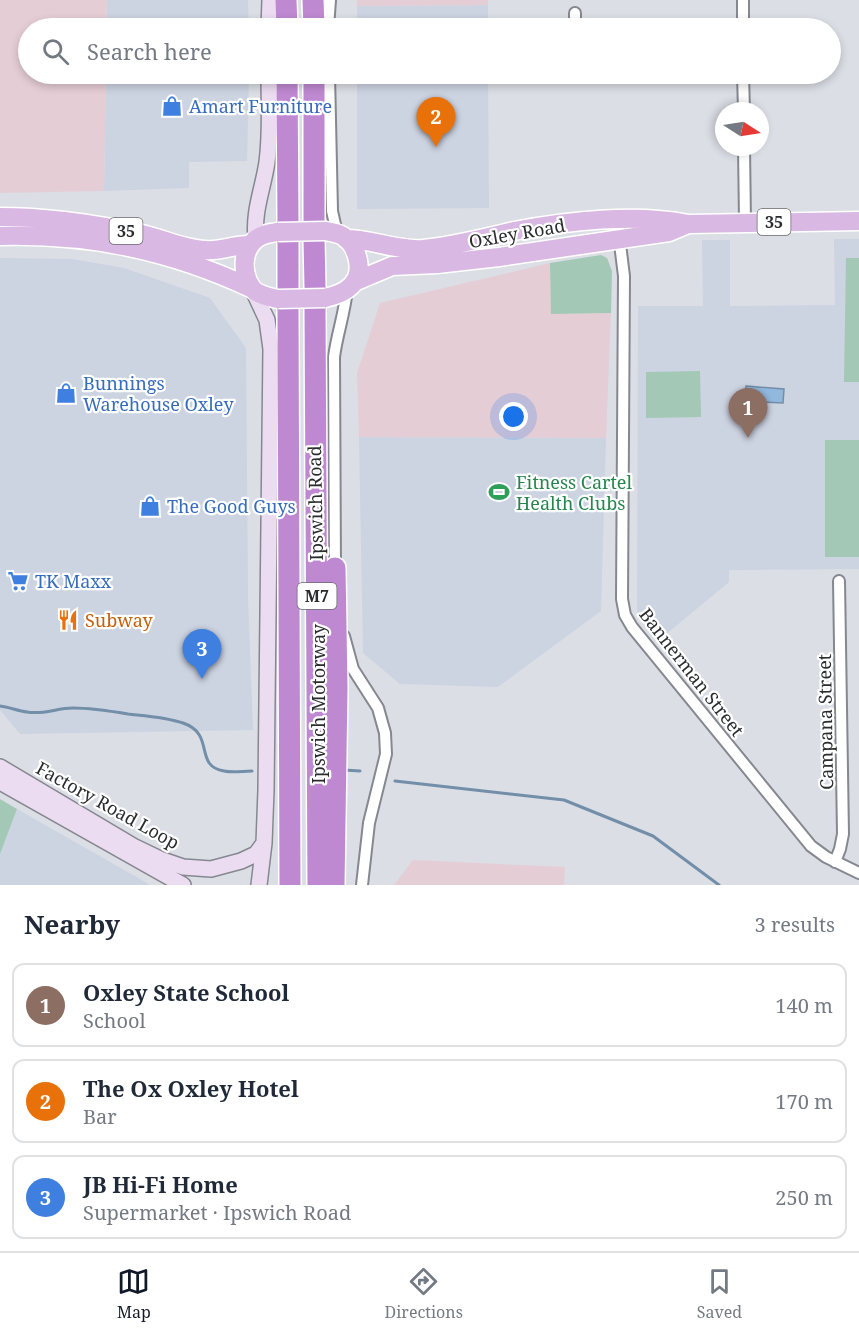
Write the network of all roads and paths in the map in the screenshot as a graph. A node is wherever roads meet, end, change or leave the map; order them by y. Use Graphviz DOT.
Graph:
graph roads {
  1 [pos="286,0"];
  2 [pos="313,0"];
  3 [pos="743,0"];
  4 [pos="575,13"];
  5 [pos="326,15"];
  6 [pos="286,18"];
  7 [pos="575,18"];
  8 [pos="743,18"];
  9 [pos="269,84"];
  10 [pos="287,84"];
  11 [pos="315,84"];
  12 [pos="329,84"];
  13 [pos="743,84"];
  14 [pos="744,102"];
  15 [pos="744,156"];
  16 [pos="0,217"];
  17 [pos="617,220"];
  18 [pos="859,221"];
  19 [pos="745,222"];
  20 [pos="688,224"];
  21 [pos="285,231"];
  22 [pos="327,233"];
  23 [pos="0,236"];
  24 [pos="620,238"];
  25 [pos="253,242"];
  26 [pos="350,286"];
  27 [pos="253,290"];
  28 [pos="319,297"];
  29 [pos="285,298"];
  30 [pos="335,568"];
  31 [pos="839,581"];
  32 [pos="0,767"];
  33 [pos="0,782"];
  34 [pos="264,843"];
  35 [pos="835,862"];
  36 [pos="859,873"];
  37 [pos="183,885"];
  38 [pos="259,885"];
  39 [pos="290,885"];
  40 [pos="318,885"];
  41 [pos="334,885"];
  42 [pos="362,885"];
  1 -- 6 [label="highway"];
  2 -- 5 [label="highway"];
  3 -- 8 [label="street"];
  4 -- 7 [label="street"];
  9 -- 25 [label="main road"];
  10 -- 21 [label="highway, Ipswich Motorway / M7"];
  11 -- 22 [label="highway, Ipswich Motorway / M7"];
  12 -- 22 [label="street"];
  13 -- 14 [label="street"];
  15 -- 19 [label="street"];
  16 -- 25 [label="main road, 35"];
  17 -- 20 [label="main road, Oxley Road / 35"];
  17 -- 22 [label="main road, Oxley Road / 35"];
  17 -- 24 [label="street, Bannerman Street"];
  18 -- 19 [label="main road, Oxley Road / 35"];
  19 -- 20 [label="main road, Oxley Road / 35"];
  20 -- 24 [label="main road, Oxley Road / 35"];
  21 -- 22 [label="main road, 35, bridge"];
  21 -- 25 [label="main road, 35"];
  21 -- 29 [label="highway, Ipswich Motorway / M7"];
  22 -- 26 [label="main road"];
  22 -- 28 [label="highway, Ipswich Motorway / M7"];
  23 -- 27 [label="main road, 35"];
  24 -- 26 [label="main road, Oxley Road / 35"];
  24 -- 35 [label="street, Bannerman Street"];
  25 -- 27 [label="main road"];
  26 -- 28 [label="main road, 35"];
  26 -- 30 [label="street, Ipswich Road"];
  27 -- 29 [label="main road, 35"];
  27 -- 34 [label="main road"];
  28 -- 29 [label="main road, 35, bridge"];
  28 -- 40 [label="highway, Ipswich Motorway / M7"];
  29 -- 39 [label="highway, Ipswich Motorway / M7"];
  30 -- 41 [label="highway"];
  30 -- 42 [label="street, Ipswich Road"];
  31 -- 35 [label="street, Campana Street"];
  32 -- 34 [label="main road, Factory Road Loop"];
  33 -- 37 [label="main road, Factory Road Loop"];
  34 -- 38 [label="main road"];
  35 -- 36 [label="street, Bannerman Street"];
}
